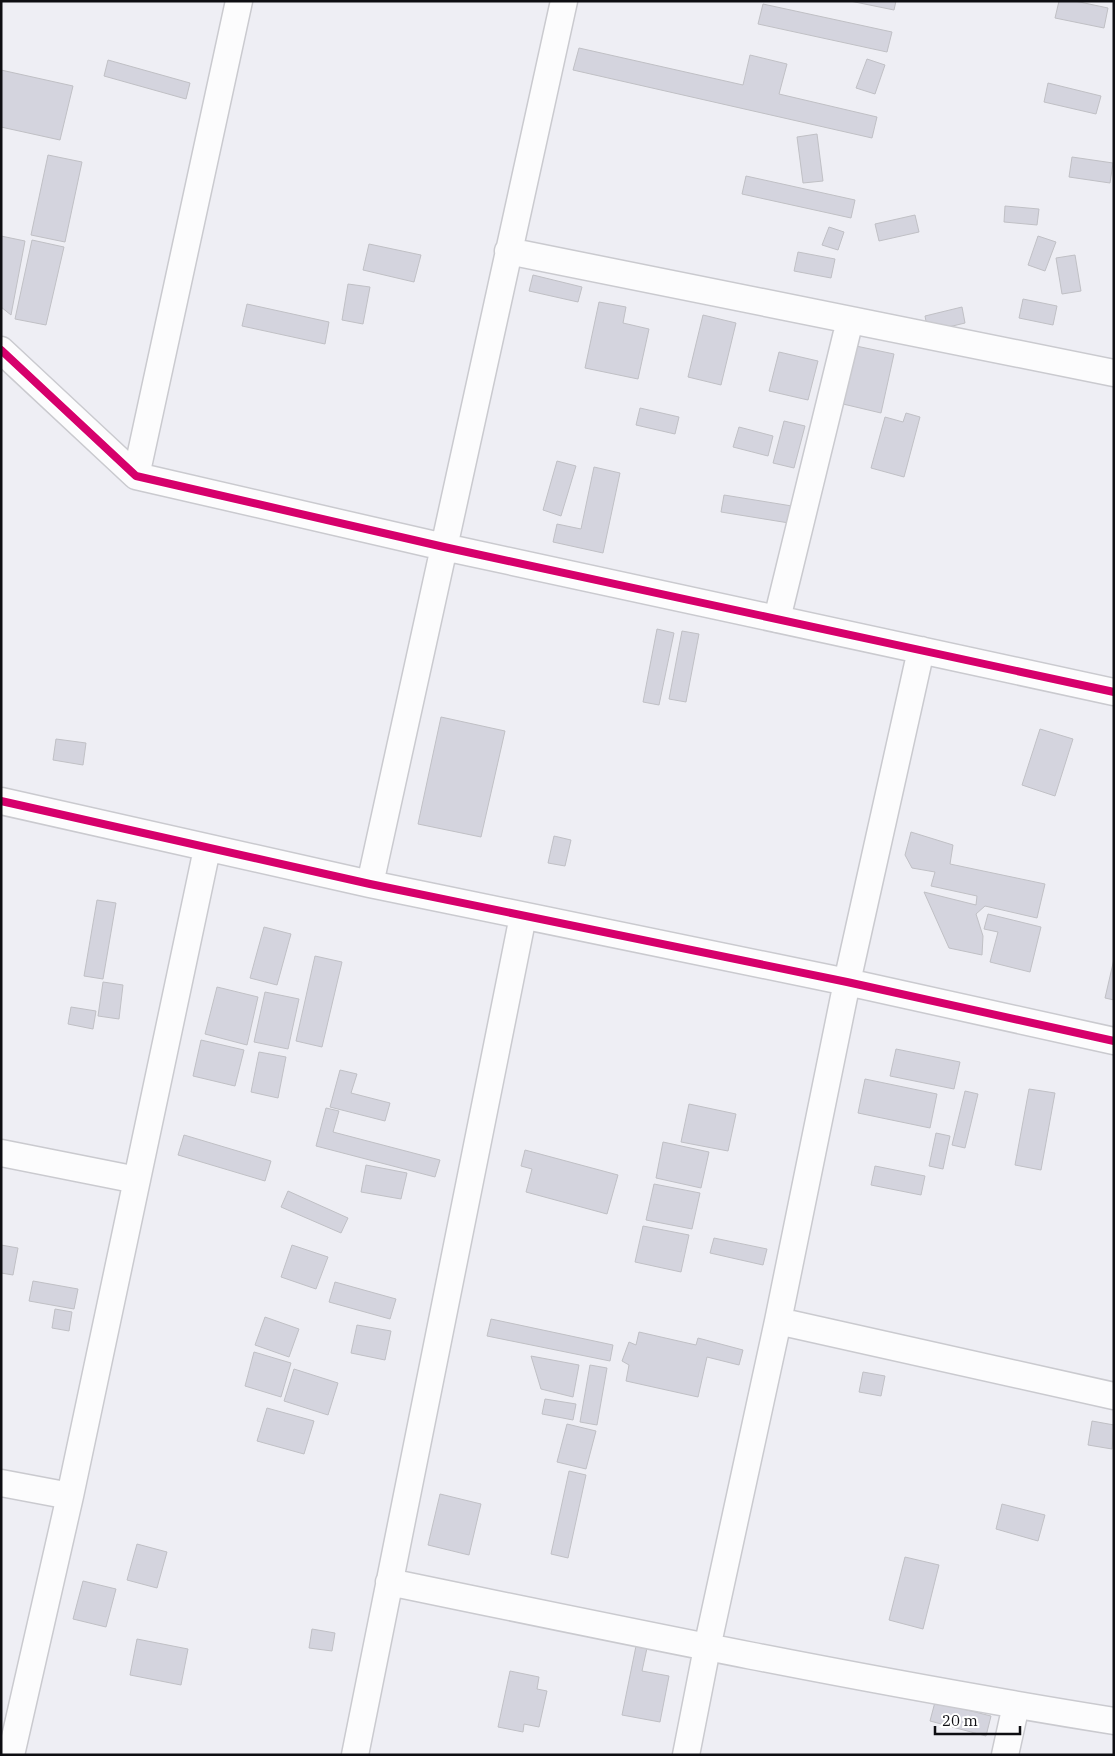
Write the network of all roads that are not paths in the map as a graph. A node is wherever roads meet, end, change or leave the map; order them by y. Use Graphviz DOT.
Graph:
graph roads {
  1 [pos="239,1"];
  2 [pos="564,1"];
  3 [pos="508,251"];
  4 [pos="850,320"];
  5 [pos="1,350"];
  6 [pos="1114,373"];
  7 [pos="136,476"];
  8 [pos="444,547"];
  9 [pos="777,619"];
  10 [pos="921,650"];
  11 [pos="1114,692"];
  12 [pos="1,802"];
  13 [pos="207,849"];
  14 [pos="370,884"];
  15 [pos="523,916"];
  16 [pos="847,982"];
  17 [pos="1114,1041"];
  18 [pos="1,1153"];
  19 [pos="137,1180"];
  20 [pos="778,1321"];
  21 [pos="1114,1396"];
  22 [pos="1,1483"];
  23 [pos="70,1496"];
  24 [pos="389,1582"];
  25 [pos="707,1648"];
  26 [pos="1016,1705"];
  27 [pos="1114,1721"];
  28 [pos="11,1755"];
  29 [pos="355,1755"];
  30 [pos="686,1755"];
  31 [pos="1006,1755"];
  1 -- 7 [label="street"];
  2 -- 3 [label="street"];
  3 -- 4 [label="street"];
  3 -- 8 [label="street"];
  4 -- 6 [label="street"];
  4 -- 9 [label="street"];
  5 -- 7 [label="street"];
  7 -- 8 [label="street"];
  8 -- 9 [label="street"];
  8 -- 14 [label="street"];
  9 -- 10 [label="street"];
  10 -- 11 [label="street"];
  10 -- 16 [label="street"];
  12 -- 13 [label="street"];
  13 -- 14 [label="street"];
  13 -- 19 [label="street"];
  14 -- 15 [label="street"];
  15 -- 16 [label="street"];
  15 -- 24 [label="street"];
  16 -- 17 [label="street"];
  16 -- 20 [label="street"];
  18 -- 19 [label="street"];
  19 -- 23 [label="street"];
  20 -- 21 [label="street"];
  20 -- 25 [label="street"];
  22 -- 23 [label="street"];
  23 -- 28 [label="street"];
  24 -- 25 [label="street"];
  24 -- 29 [label="street"];
  25 -- 26 [label="street"];
  25 -- 30 [label="street"];
  26 -- 27 [label="street"];
  26 -- 31 [label="street"];
}
